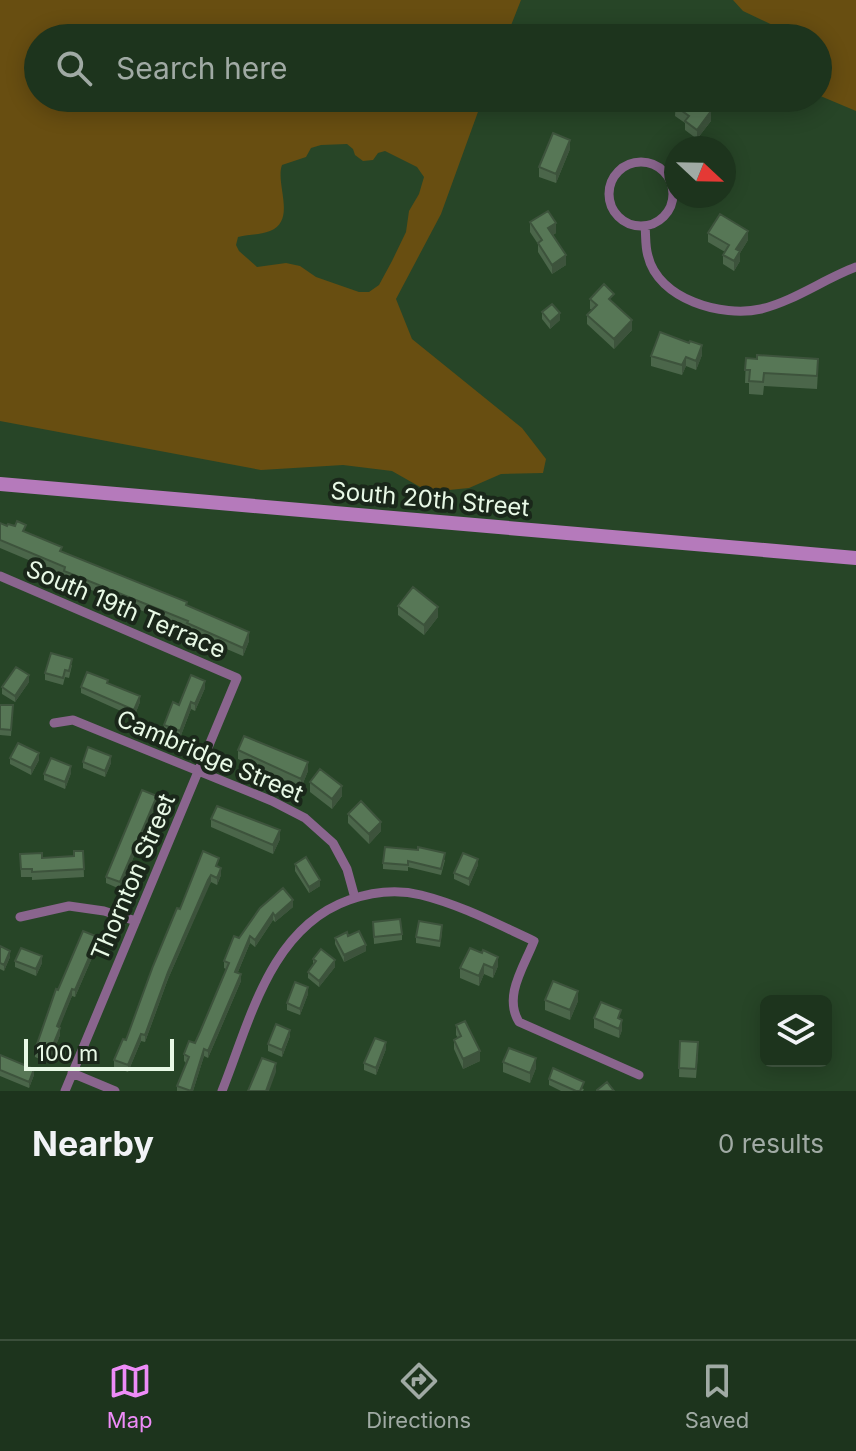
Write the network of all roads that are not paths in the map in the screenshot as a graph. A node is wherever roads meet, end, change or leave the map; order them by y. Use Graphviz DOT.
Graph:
graph roads {
  1 [pos="645,226"];
  2 [pos="856,267"];
  3 [pos="0,484"];
  4 [pos="856,558"];
  5 [pos="0,576"];
  6 [pos="237,678"];
  7 [pos="54,723"];
  8 [pos="199,773"];
  9 [pos="355,898"];
  10 [pos="20,917"];
  11 [pos="136,921"];
  12 [pos="72,1073"];
  13 [pos="639,1075"];
  14 [pos="65,1091"];
  15 [pos="115,1091"];
  16 [pos="222,1091"];
  1 -- 1 [label="street"];
  1 -- 2 [label="street"];
  3 -- 4 [label="main road, South 20th Street"];
  5 -- 6 [label="street, South 19th Terrace"];
  6 -- 8 [label="street, Thornton Street"];
  7 -- 8 [label="street, Cambridge Street"];
  8 -- 9 [label="street, Cambridge Street"];
  8 -- 11 [label="street, Thornton Street"];
  9 -- 13 [label="street"];
  9 -- 16 [label="street"];
  10 -- 11 [label="street"];
  11 -- 12 [label="street, Thornton Street"];
  12 -- 14 [label="street, Thornton Street"];
  12 -- 15 [label="street"];
}
